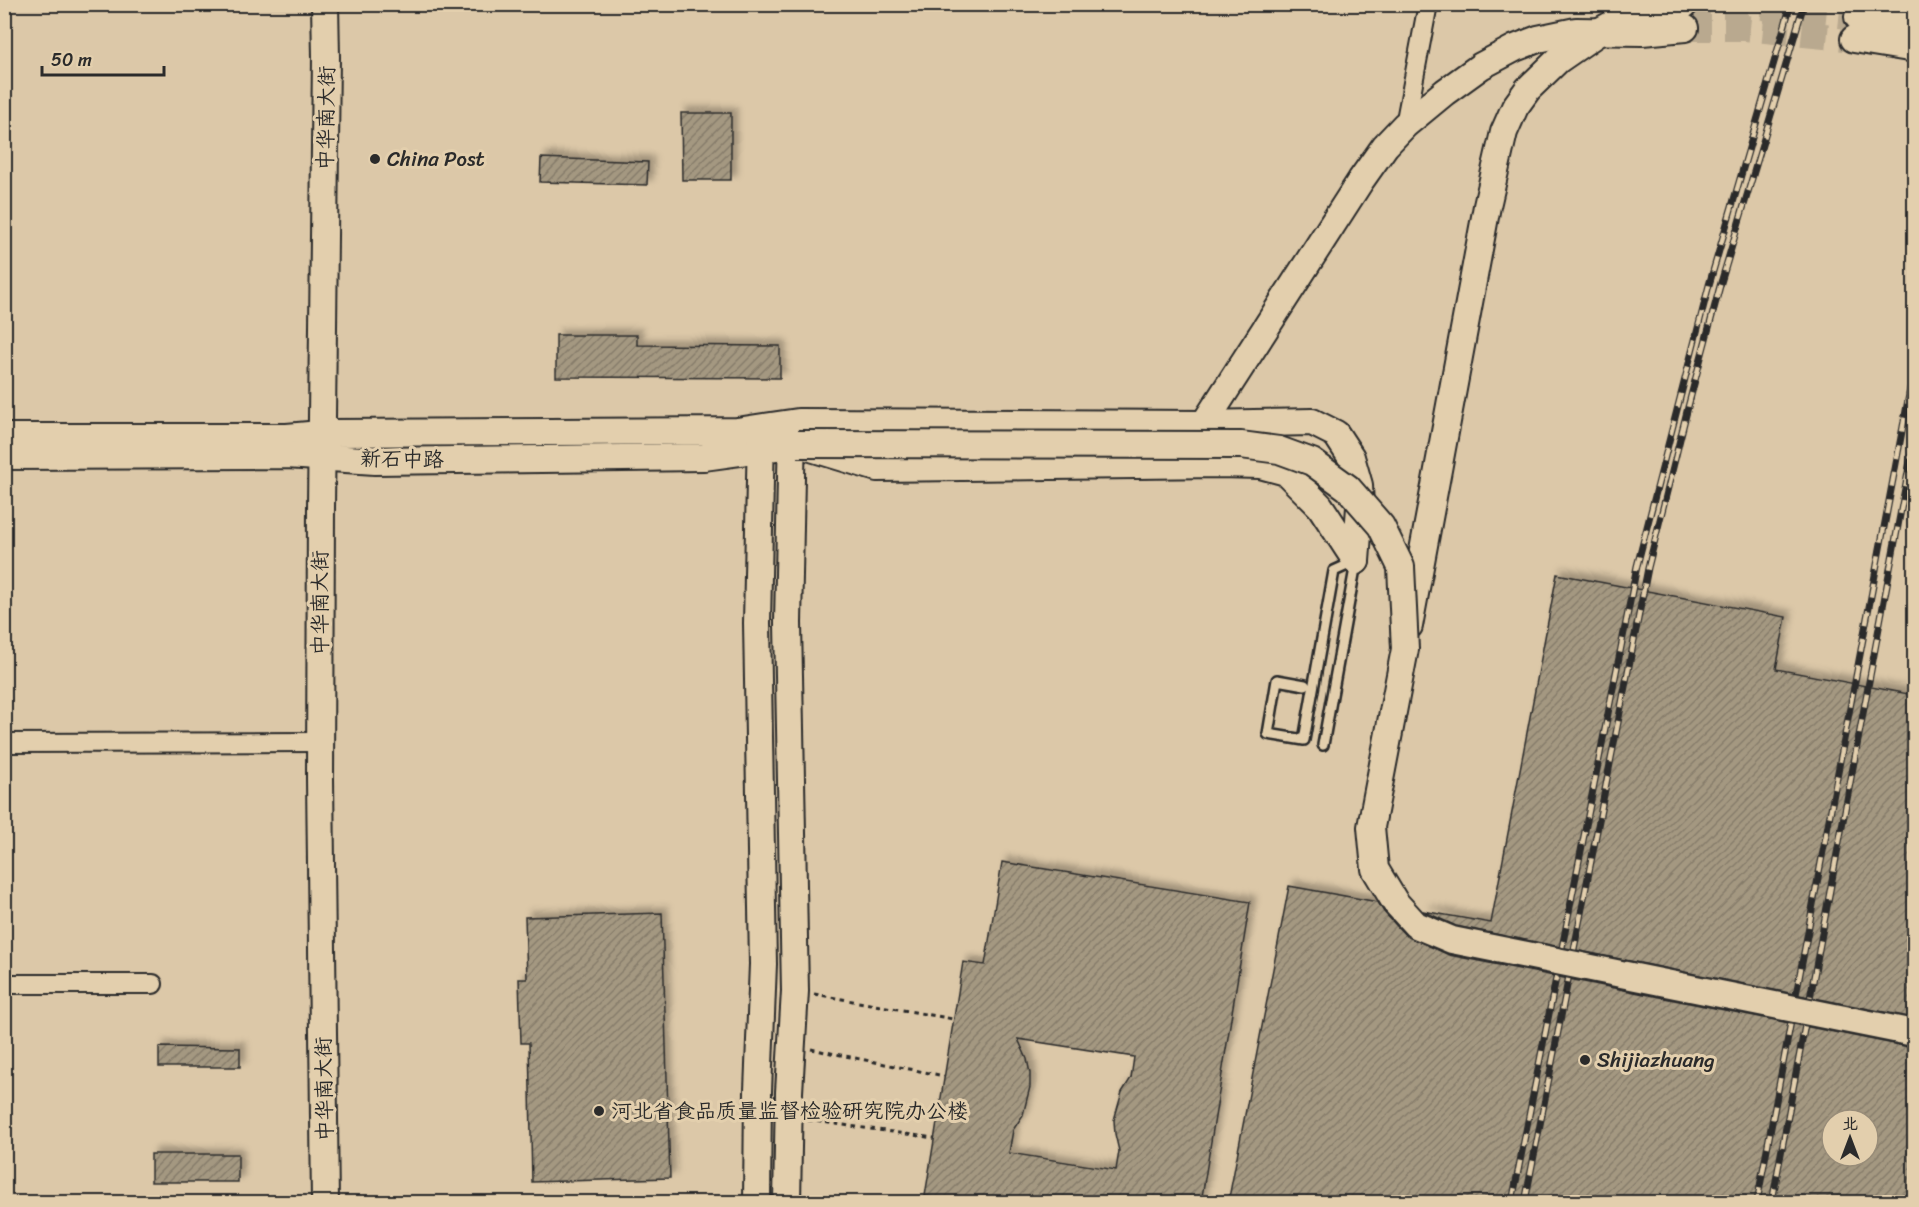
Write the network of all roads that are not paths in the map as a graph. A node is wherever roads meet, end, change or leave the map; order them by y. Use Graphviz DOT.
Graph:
graph roads {
  1 [pos="309,4"];
  2 [pos="325,4"];
  3 [pos="1428,4"];
  4 [pos="1684,17"];
  5 [pos="1856,28"];
  6 [pos="1600,31"];
  7 [pos="1911,37"];
  8 [pos="1405,125"];
  9 [pos="1204,424"];
  10 [pos="753,436"];
  11 [pos="4,437"];
  12 [pos="794,437"];
  13 [pos="314,446"];
  14 [pos="4,456"];
  15 [pos="1185,465"];
  16 [pos="1356,561"];
  17 [pos="1405,650"];
  18 [pos="1305,685"];
  19 [pos="312,742"];
  20 [pos="4,743"];
  21 [pos="1323,745"];
  22 [pos="4,984"];
  23 [pos="153,984"];
  24 [pos="1914,1033"];
  25 [pos="309,1203"];
  26 [pos="325,1203"];
  27 [pos="757,1203"];
  28 [pos="787,1203"];
  1 -- 13 [label="main road, 中华南大街"];
  2 -- 13 [label="main road, 中华南大街"];
  3 -- 8 [label="street"];
  4 -- 6 [label="main road"];
  5 -- 7 [label="main road"];
  6 -- 8 [label="main road"];
  6 -- 17 [label="main road, bridge"];
  8 -- 9 [label="main road"];
  9 -- 12 [label="main road"];
  9 -- 15 [label="main road"];
  9 -- 16 [label="main road"];
  10 -- 12 [label="main road, 新石中路"];
  10 -- 13 [label="main road, 新石中路"];
  10 -- 27 [label="main road"];
  11 -- 13 [label="main road, 新石中路"];
  12 -- 15 [label="main road"];
  12 -- 17 [label="main road, bridge"];
  12 -- 28 [label="main road"];
  13 -- 14 [label="main road, 新石中路"];
  13 -- 19 [label="main road, 中华南大街"];
  15 -- 16 [label="main road"];
  16 -- 18 [label="lane"];
  16 -- 21 [label="lane"];
  17 -- 24 [label="main road, bridge"];
  19 -- 20 [label="street"];
  19 -- 25 [label="main road, 中华南大街"];
  19 -- 26 [label="main road, 中华南大街"];
  22 -- 23 [label="street"];
}
